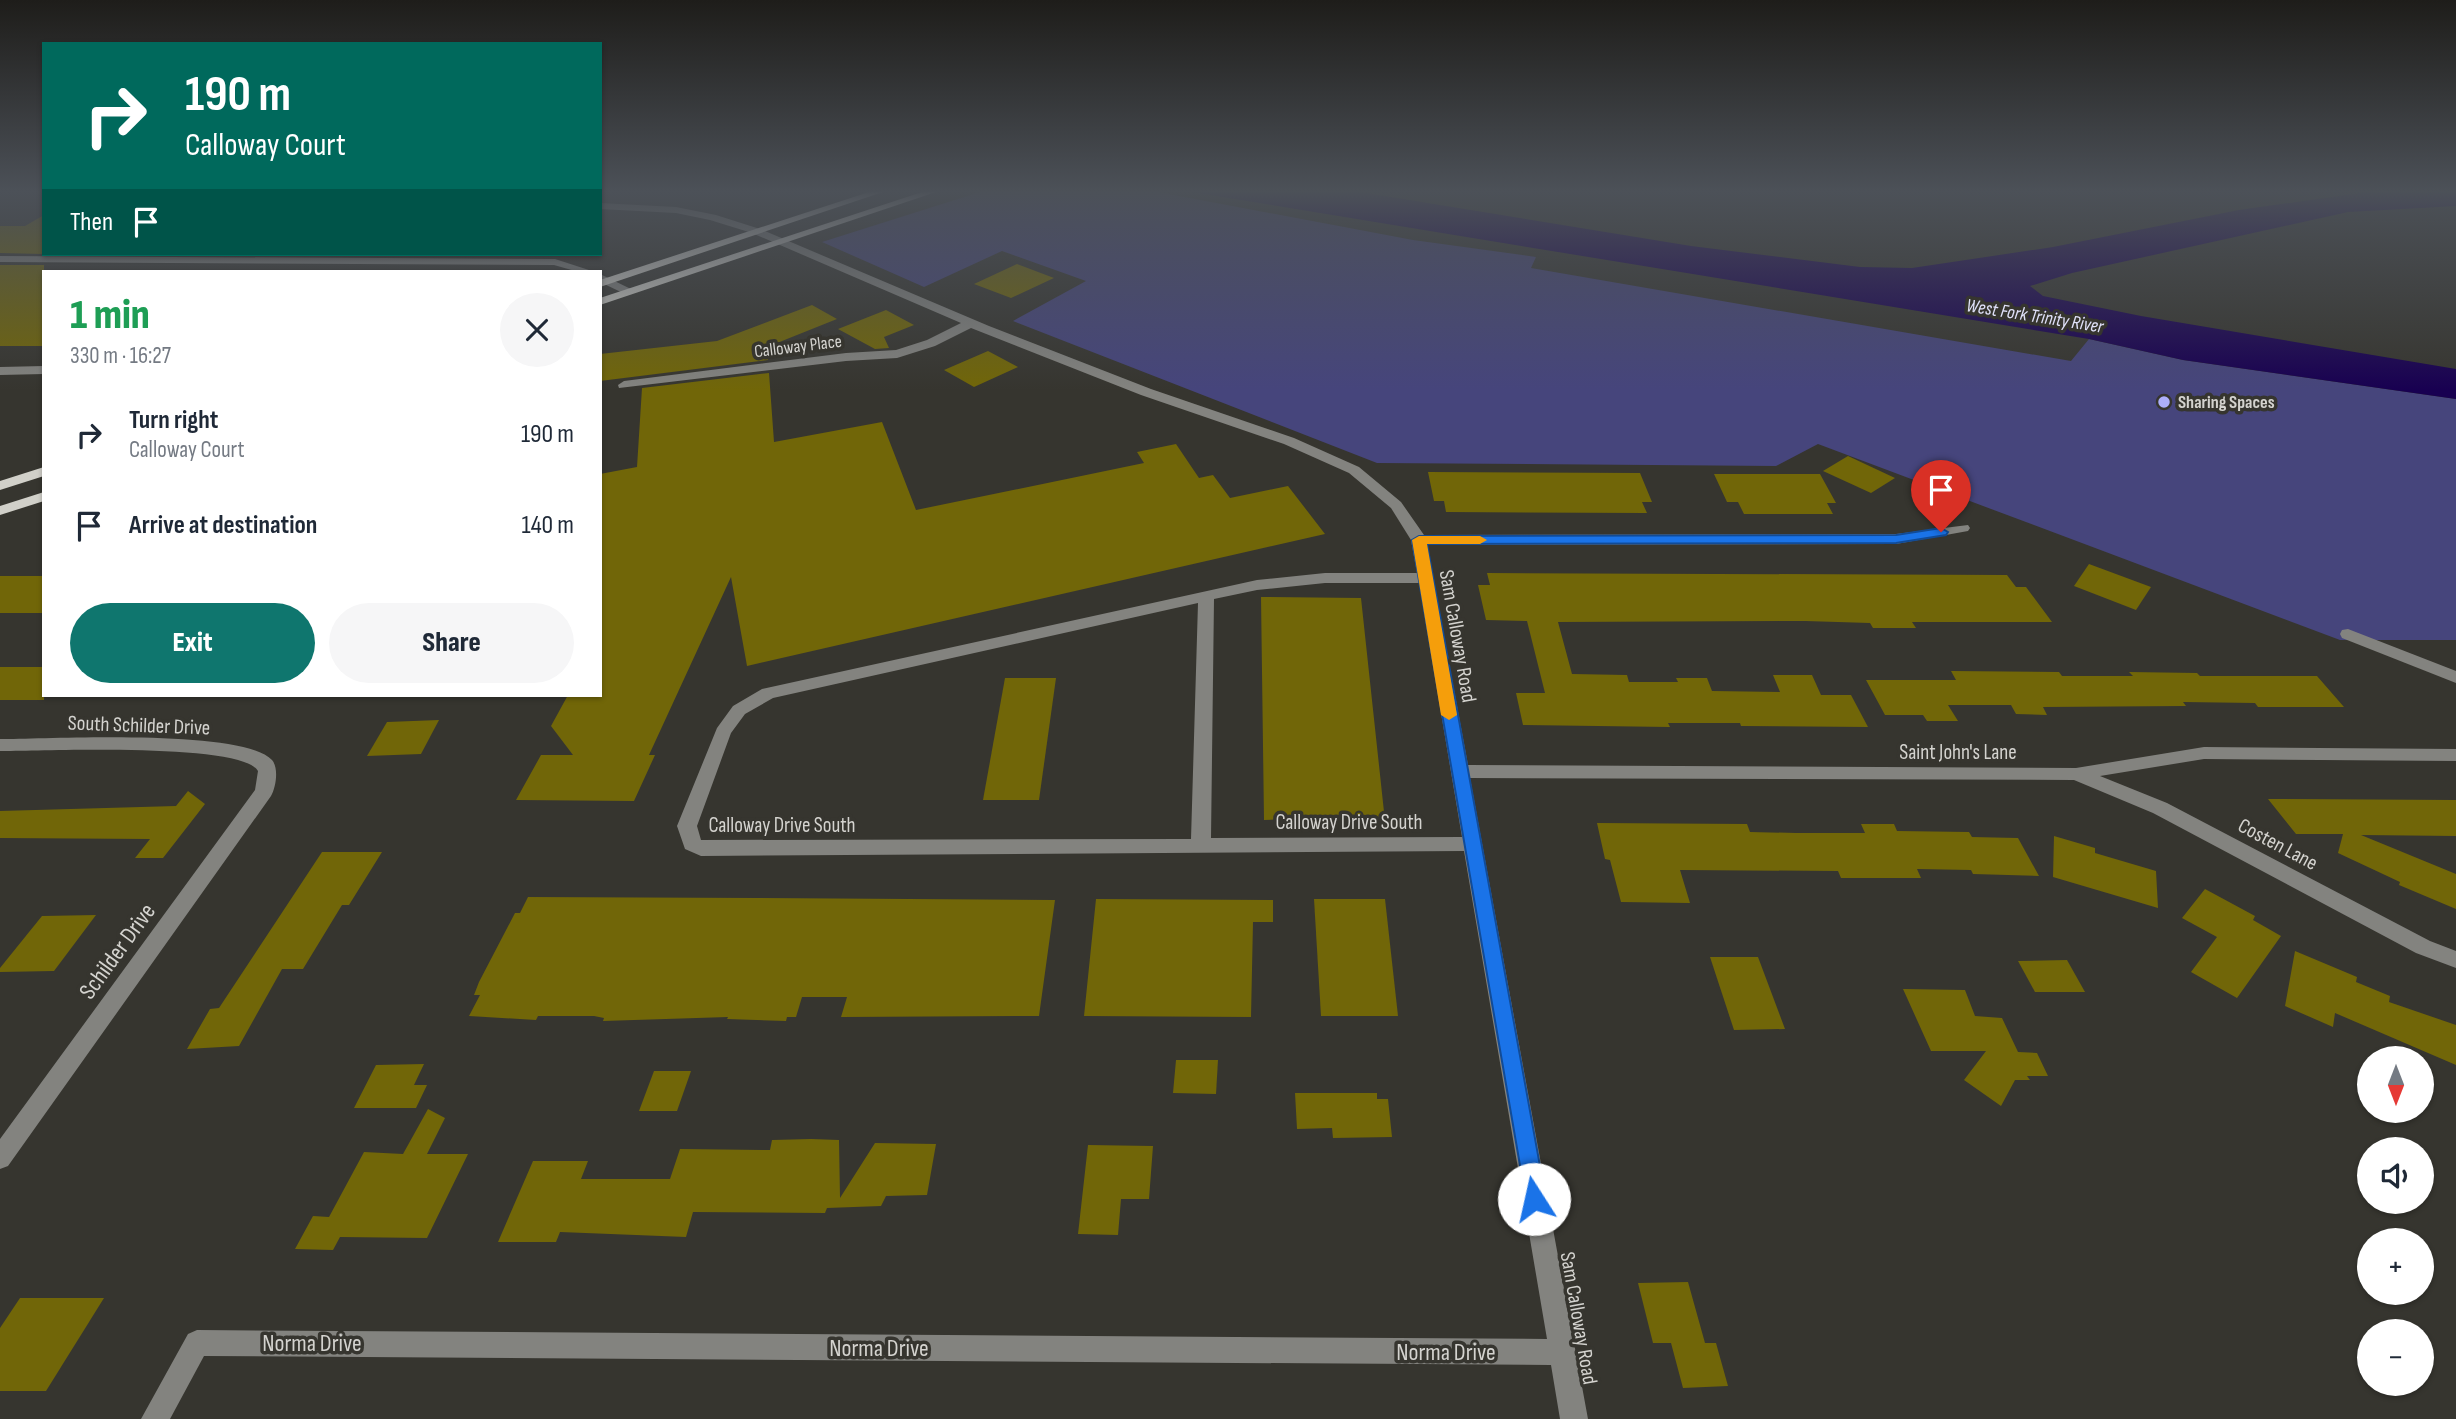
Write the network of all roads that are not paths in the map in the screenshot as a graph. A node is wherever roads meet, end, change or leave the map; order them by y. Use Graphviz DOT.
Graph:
graph roads {
  1 [pos="671,258"];
  2 [pos="728,258"];
  3 [pos="819,258"];
  4 [pos="0,259"];
  5 [pos="583,270"];
  6 [pos="603,280"];
  7 [pos="629,292"];
  8 [pos="602,301"];
  9 [pos="971,323"];
  10 [pos="42,370"];
  11 [pos="0,371"];
  12 [pos="624,385"];
  13 [pos="42,472"];
  14 [pos="0,486"];
  15 [pos="42,497"];
  16 [pos="0,511"];
  17 [pos="1964,528"];
  18 [pos="1419,540"];
  19 [pos="1425,578"];
  20 [pos="1206,597"];
  21 [pos="2348,634"];
  22 [pos="2456,677"];
  23 [pos="0,745"];
  24 [pos="2456,755"];
  25 [pos="267,771"];
  26 [pos="1458,771"];
  27 [pos="2076,774"];
  28 [pos="1471,844"];
  29 [pos="1201,846"];
  30 [pos="2456,960"];
  31 [pos="0,1158"];
  32 [pos="1562,1352"];
  33 [pos="155,1419"];
  34 [pos="1574,1419"];
  1 -- 6 [label="main road"];
  2 -- 7 [label="main road"];
  3 -- 9 [label="street, Sam Calloway Road"];
  4 -- 5 [label="street"];
  6 -- 7 [label="street"];
  7 -- 8 [label="main road"];
  9 -- 12 [label="street, Calloway Place"];
  9 -- 18 [label="street, Sam Calloway Road"];
  10 -- 11 [label="street"];
  13 -- 14 [label="main road"];
  15 -- 16 [label="main road"];
  17 -- 18 [label="street"];
  18 -- 19 [label="street, Sam Calloway Road"];
  19 -- 20 [label="street, Calloway Drive South"];
  19 -- 26 [label="street, Sam Calloway Road"];
  20 -- 29 [label="street"];
  20 -- 29 [label="street, Calloway Drive South"];
  21 -- 22 [label="street"];
  23 -- 25 [label="street, South Schilder Drive"];
  24 -- 27 [label="street, Saint John's Lane"];
  25 -- 31 [label="street, Schilder Drive"];
  26 -- 27 [label="street, Saint John's Lane"];
  26 -- 28 [label="street, Sam Calloway Road"];
  27 -- 30 [label="street, Costen Lane"];
  28 -- 29 [label="street, Calloway Drive South"];
  28 -- 32 [label="street, Sam Calloway Road"];
  32 -- 33 [label="street, Norma Drive"];
  32 -- 34 [label="street, Sam Calloway Road"];
}
